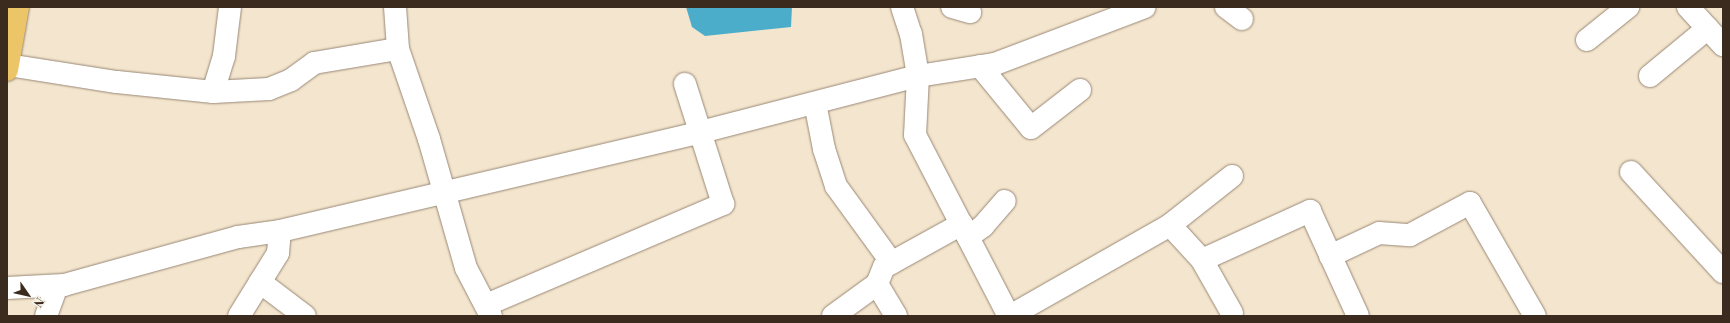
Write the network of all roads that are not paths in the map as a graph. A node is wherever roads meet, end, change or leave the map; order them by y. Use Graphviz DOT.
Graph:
graph roads {
  1 [pos="18,7"];
  2 [pos="230,7"];
  3 [pos="396,7"];
  4 [pos="902,7"];
  5 [pos="1145,7"];
  6 [pos="1628,7"];
  7 [pos="1688,7"];
  8 [pos="1708,28"];
  9 [pos="1587,40"];
  10 [pos="1723,45"];
  11 [pos="398,49"];
  12 [pos="980,66"];
  13 [pos="8,67"];
  14 [pos="918,76"];
  15 [pos="1650,76"];
  16 [pos="685,84"];
  17 [pos="1080,90"];
  18 [pos="213,92"];
  19 [pos="815,103"];
  20 [pos="700,132"];
  21 [pos="1631,172"];
  22 [pos="1232,176"];
  23 [pos="443,192"];
  24 [pos="1005,201"];
  25 [pos="1170,225"];
  26 [pos="280,230"];
  27 [pos="965,230"];
  28 [pos="1330,256"];
  29 [pos="1202,260"];
  30 [pos="892,263"];
  31 [pos="1723,272"];
  32 [pos="260,282"];
  33 [pos="877,284"];
  34 [pos="57,286"];
  35 [pos="7,288"];
  36 [pos="488,311"];
  37 [pos="1232,313"];
  38 [pos="46,316"];
  39 [pos="239,316"];
  40 [pos="305,316"];
  41 [pos="833,316"];
  42 [pos="896,316"];
  43 [pos="1010,316"];
  44 [pos="1358,316"];
  45 [pos="1534,316"];
  1 -- 13 [label="main road"];
  2 -- 18 [label="street"];
  3 -- 11 [label="street"];
  4 -- 14 [label="street"];
  5 -- 12 [label="street"];
  6 -- 9 [label="street"];
  7 -- 8 [label="street"];
  8 -- 10 [label="street"];
  8 -- 15 [label="street"];
  11 -- 18 [label="street"];
  11 -- 23 [label="street"];
  12 -- 14 [label="street"];
  12 -- 17 [label="street"];
  13 -- 18 [label="street"];
  14 -- 19 [label="street"];
  14 -- 27 [label="street"];
  16 -- 20 [label="street"];
  19 -- 20 [label="street"];
  19 -- 30 [label="street"];
  20 -- 23 [label="street"];
  20 -- 36 [label="street"];
  21 -- 31 [label="street"];
  22 -- 25 [label="street"];
  23 -- 26 [label="street"];
  23 -- 36 [label="street"];
  24 -- 27 [label="street"];
  25 -- 29 [label="street"];
  25 -- 43 [label="street"];
  26 -- 32 [label="street"];
  26 -- 34 [label="street"];
  27 -- 30 [label="street"];
  27 -- 43 [label="street"];
  28 -- 29 [label="street"];
  28 -- 44 [label="street"];
  28 -- 45 [label="street"];
  29 -- 37 [label="street"];
  30 -- 33 [label="street"];
  32 -- 39 [label="street"];
  32 -- 40 [label="street"];
  33 -- 41 [label="street"];
  33 -- 42 [label="street"];
  34 -- 35 [label="street"];
  34 -- 38 [label="street"];
}
